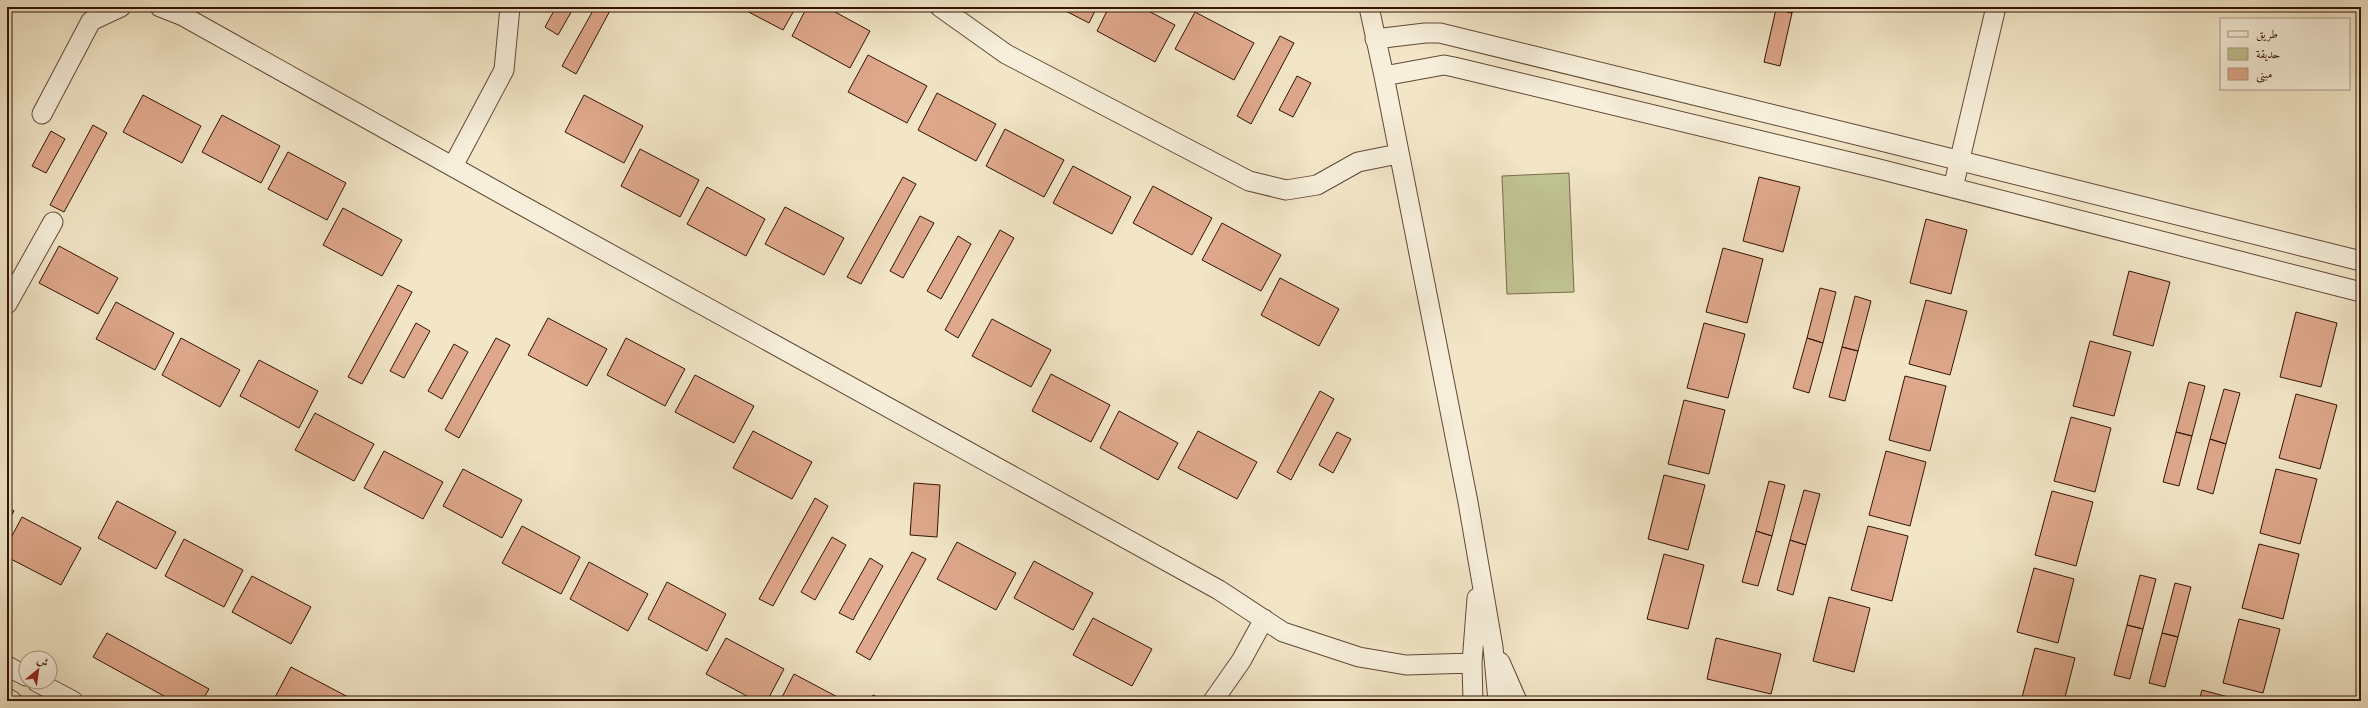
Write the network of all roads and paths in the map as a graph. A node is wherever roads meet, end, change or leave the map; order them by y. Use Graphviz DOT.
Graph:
graph roads {
  1 [pos="121,7"];
  2 [pos="160,7"];
  3 [pos="510,7"];
  4 [pos="940,7"];
  5 [pos="1369,7"];
  6 [pos="1996,7"];
  7 [pos="1375,39"];
  8 [pos="1384,76"];
  9 [pos="42,114"];
  10 [pos="1398,154"];
  11 [pos="1960,161"];
  12 [pos="453,166"];
  13 [pos="1953,188"];
  14 [pos="53,222"];
  15 [pos="2361,261"];
  16 [pos="2361,292"];
  17 [pos="7,304"];
  18 [pos="1478,570"];
  19 [pos="1264,619"];
  20 [pos="1493,647"];
  21 [pos="1472,663"];
  22 [pos="7,666"];
  23 [pos="18,672"];
  24 [pos="52,690"];
  25 [pos="7,698"];
  26 [pos="12,701"];
  27 [pos="73,701"];
  28 [pos="1213,701"];
  29 [pos="1473,701"];
  30 [pos="1498,701"];
  31 [pos="1517,701"];
  1 -- 9 [label="street"];
  2 -- 12 [label="street"];
  3 -- 12 [label="street"];
  4 -- 10 [label="street"];
  5 -- 7 [label="street"];
  6 -- 11 [label="street"];
  7 -- 8 [label="street"];
  7 -- 11 [label="street"];
  8 -- 10 [label="street"];
  8 -- 13 [label="street"];
  10 -- 18 [label="street"];
  11 -- 13 [label="street"];
  11 -- 15 [label="street"];
  12 -- 19 [label="street"];
  13 -- 16 [label="street"];
  14 -- 17 [label="street"];
  18 -- 20 [label="street"];
  18 -- 21 [label="street"];
  19 -- 21 [label="street"];
  19 -- 28 [label="street"];
  20 -- 30 [label="street"];
  20 -- 31 [label="street"];
  21 -- 29 [label="street"];
  22 -- 23 [label="street"];
  24 -- 27 [label="street"];
  25 -- 26 [label="street"];
}
